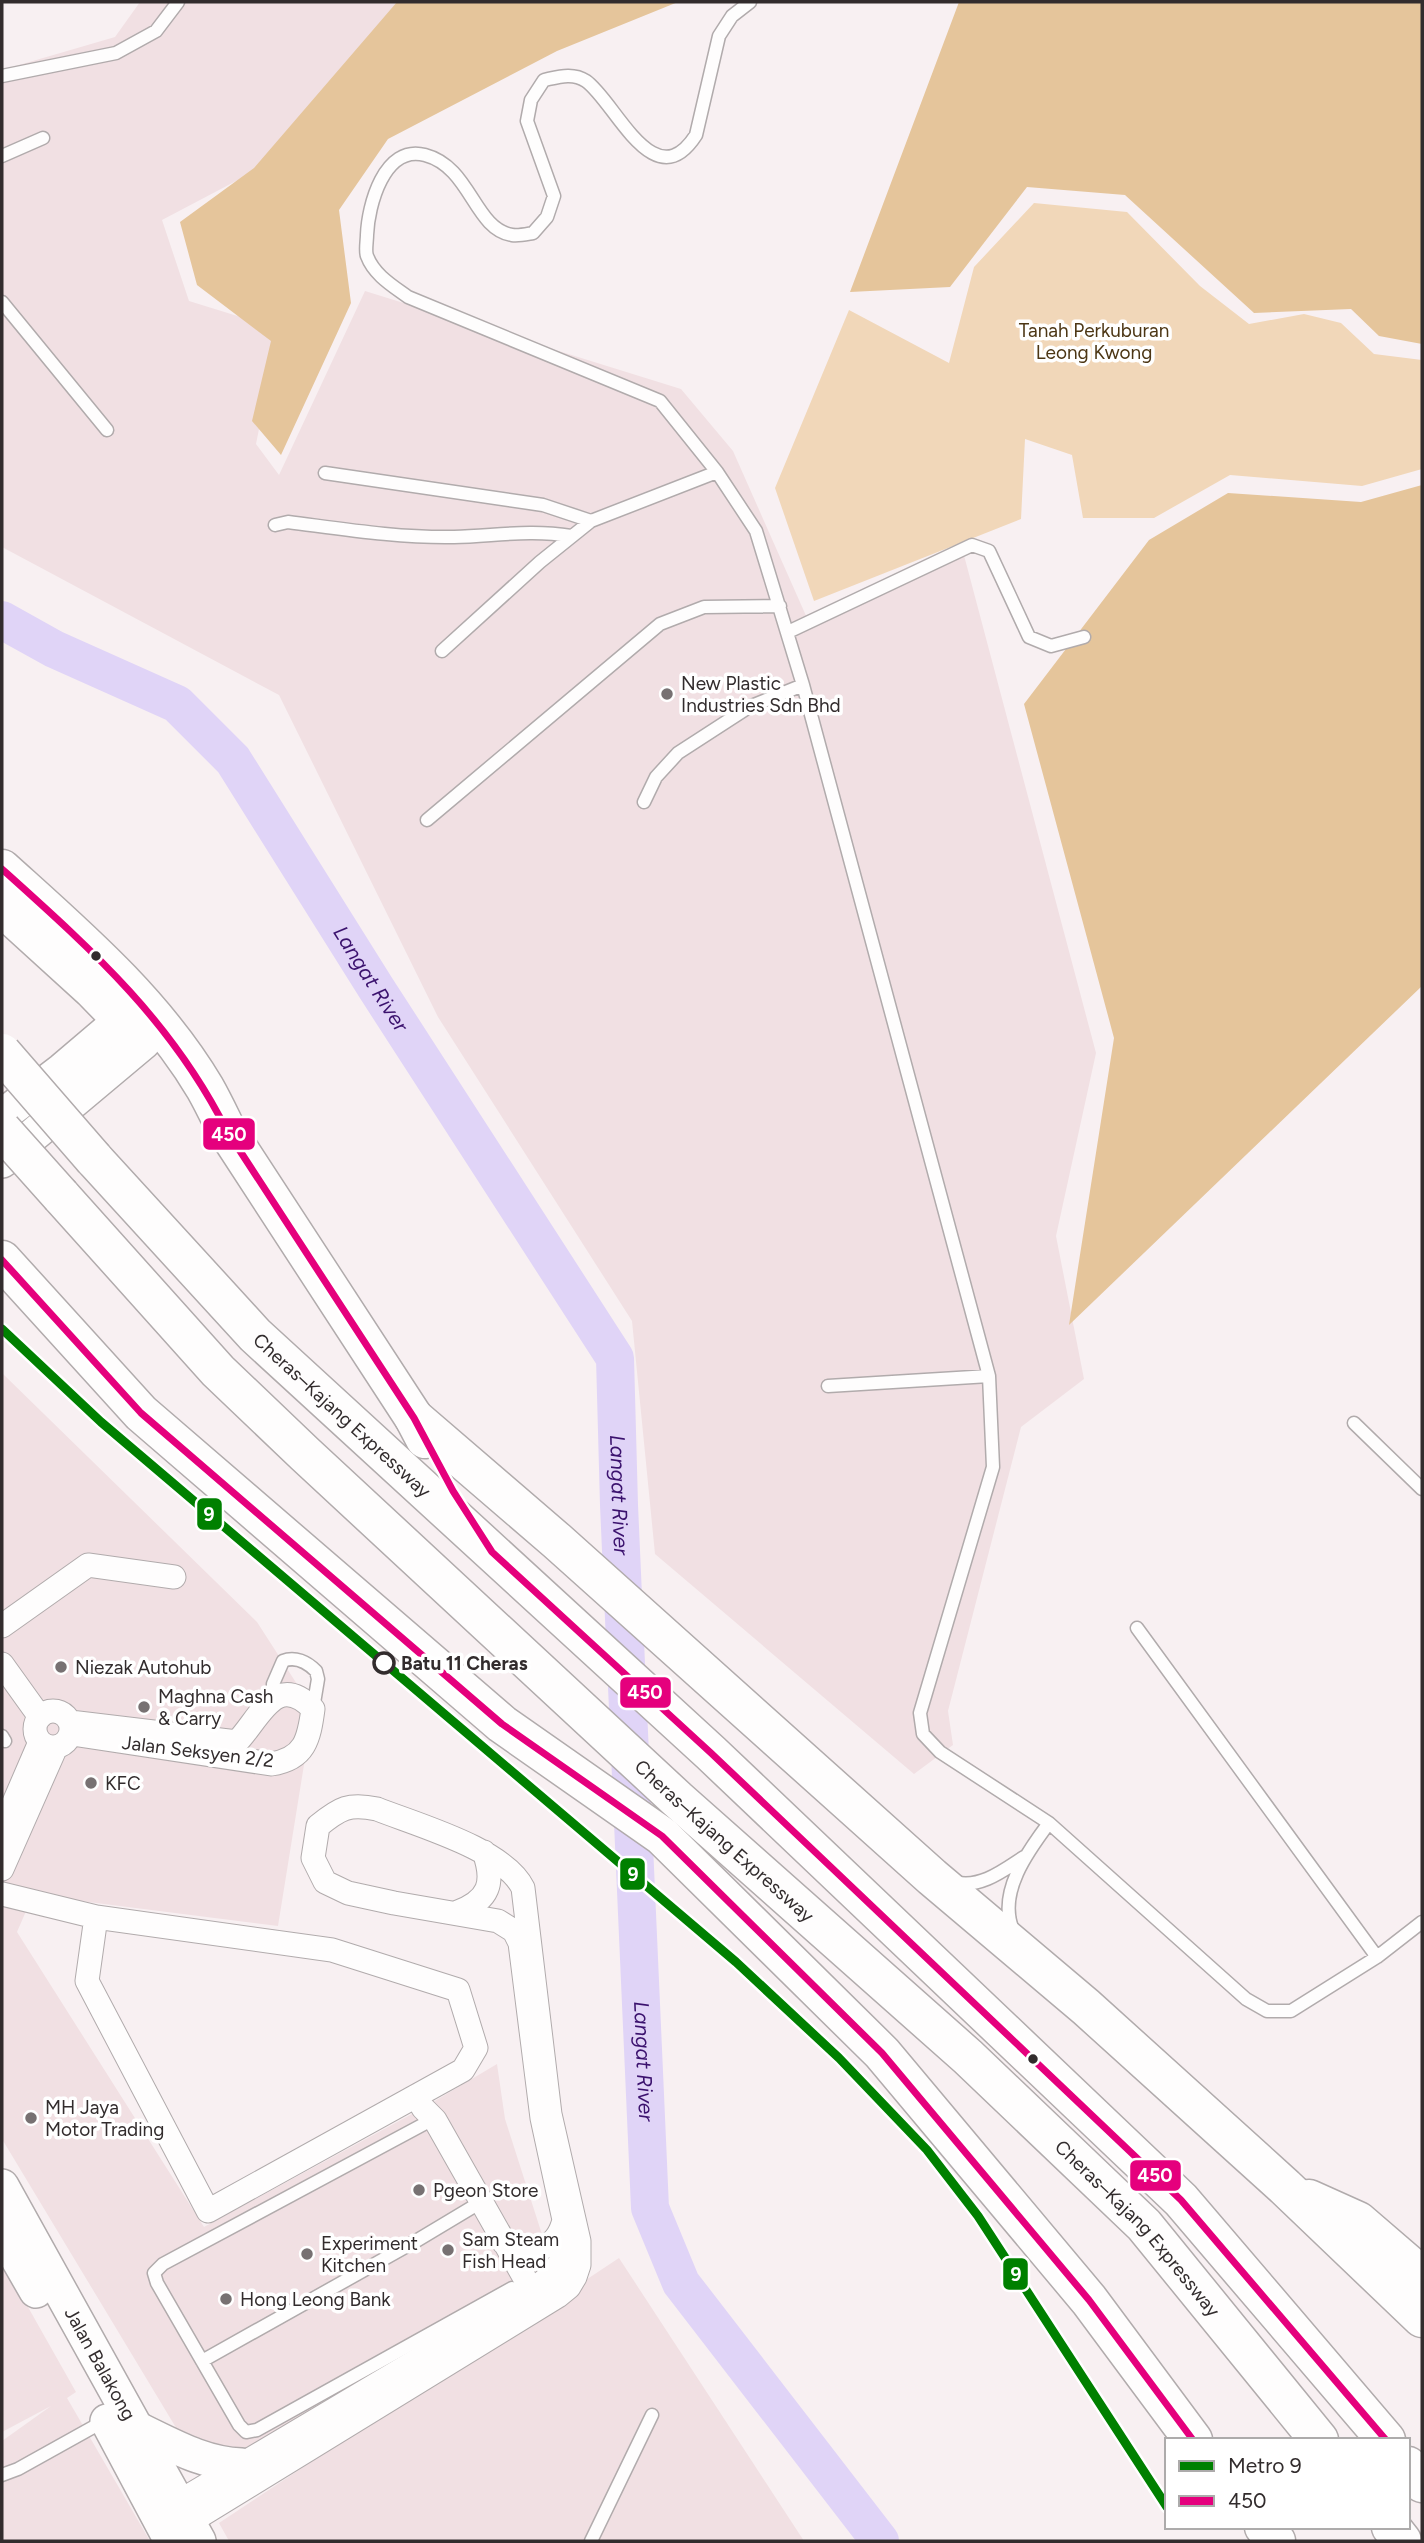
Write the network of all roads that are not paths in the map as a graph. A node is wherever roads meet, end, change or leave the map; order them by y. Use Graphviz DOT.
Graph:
graph roads {
  1 [pos="178,2"];
  2 [pos="750,2"];
  3 [pos="2,76"];
  4 [pos="43,138"];
  5 [pos="2,156"];
  6 [pos="2,302"];
  7 [pos="107,430"];
  8 [pos="717,472"];
  9 [pos="325,473"];
  10 [pos="591,521"];
  11 [pos="275,525"];
  12 [pos="571,536"];
  13 [pos="780,606"];
  14 [pos="788,632"];
  15 [pos="1084,637"];
  16 [pos="442,651"];
  17 [pos="803,685"];
  18 [pos="644,802"];
  19 [pos="427,820"];
  20 [pos="2,869"];
  21 [pos="2,907"];
  22 [pos="133,1031"];
  23 [pos="2,1053"];
  24 [pos="2,1116"];
  25 [pos="2,1130"];
  26 [pos="227,1131"];
  27 [pos="2,1161"];
  28 [pos="2,1260"];
  29 [pos="2,1300"];
  30 [pos="989,1376"];
  31 [pos="828,1386"];
  32 [pos="141,1413"];
  33 [pos="414,1418"];
  34 [pos="1353,1423"];
  35 [pos="305,1454"];
  36 [pos="1422,1489"];
  37 [pos="492,1552"];
  38 [pos="174,1577"];
  39 [pos="2,1626"];
  40 [pos="1137,1628"];
  41 [pos="2,1664"];
  42 [pos="273,1699"];
  43 [pos="313,1709"];
  44 [pos="40,1717"];
  45 [pos="59,1736"];
  46 [pos="1049,1823"];
  47 [pos="2,1830"];
  48 [pos="676,1841"];
  49 [pos="484,1852"];
  50 [pos="1024,1857"];
  51 [pos="2,1869"];
  52 [pos="932,1877"];
  53 [pos="2,1894"];
  54 [pos="458,1912"];
  55 [pos="96,1917"];
  56 [pos="1422,1922"];
  57 [pos="1023,1953"];
  58 [pos="1377,1957"];
  59 [pos="421,2109"];
  60 [pos="2,2186"];
  61 [pos="1285,2187"];
  62 [pos="475,2205"];
  63 [pos="564,2220"];
  64 [pos="3,2239"];
  65 [pos="504,2243"];
  66 [pos="1422,2276"];
  67 [pos="521,2299"];
  68 [pos="1422,2318"];
  69 [pos="202,2361"];
  70 [pos="652,2415"];
  71 [pos="121,2424"];
  72 [pos="1192,2438"];
  73 [pos="1317,2438"];
  74 [pos="1384,2438"];
  75 [pos="242,2465"];
  76 [pos="1410,2468"];
  77 [pos="2,2475"];
  78 [pos="1422,2483"];
  79 [pos="177,2526"];
  80 [pos="591,2541"];
  1 -- 3 [label="lane"];
  2 -- 8 [label="lane"];
  4 -- 5 [label="lane"];
  6 -- 7 [label="lane"];
  8 -- 10 [label="lane"];
  8 -- 13 [label="lane"];
  9 -- 10 [label="lane"];
  10 -- 12 [label="lane"];
  11 -- 12 [label="lane"];
  12 -- 16 [label="lane"];
  13 -- 14 [label="lane"];
  13 -- 19 [label="lane"];
  14 -- 15 [label="lane"];
  14 -- 17 [label="lane"];
  17 -- 18 [label="lane"];
  17 -- 30 [label="lane"];
  20 -- 26 [label="highway"];
  21 -- 22 [label="highway"];
  22 -- 24 [label="street"];
  22 -- 26 [label="highway"];
  22 -- 27 [label="street"];
  23 -- 37 [label="highway, Cheras–Kajang Expressway, bridge"];
  25 -- 35 [label="highway, Cheras–Kajang Expressway, bridge"];
  26 -- 33 [label="highway"];
  28 -- 32 [label="highway"];
  29 -- 32 [label="highway"];
  30 -- 31 [label="lane"];
  30 -- 46 [label="lane"];
  32 -- 48 [label="highway"];
  33 -- 37 [label="highway"];
  33 -- 52 [label="highway"];
  34 -- 36 [label="lane"];
  35 -- 48 [label="highway"];
  35 -- 73 [label="highway, Cheras–Kajang Expressway"];
  37 -- 74 [label="highway, Cheras–Kajang Expressway"];
  38 -- 39 [label="street"];
  40 -- 58 [label="lane"];
  41 -- 44 [label="street"];
  42 -- 43 [label="street"];
  42 -- 43 [label="lane"];
  42 -- 45 [label="street, Jalan Seksyen 2/2"];
  43 -- 45 [label="street, Jalan Seksyen 2/2"];
  44 -- 45 [label="street"];
  44 -- 45 [label="street"];
  45 -- 47 [label="street"];
  45 -- 51 [label="street"];
  46 -- 50 [label="lane"];
  46 -- 58 [label="lane"];
  48 -- 72 [label="highway"];
  49 -- 54 [label="street"];
  49 -- 54 [label="street"];
  49 -- 67 [label="street"];
  50 -- 52 [label="lane"];
  50 -- 57 [label="lane"];
  52 -- 57 [label="highway"];
  53 -- 55 [label="street"];
  54 -- 63 [label="street"];
  55 -- 59 [label="street"];
  55 -- 59 [label="street"];
  56 -- 58 [label="lane"];
  57 -- 61 [label="highway"];
  59 -- 62 [label="street"];
  59 -- 69 [label="lane"];
  60 -- 71 [label="street, Jalan Balakong"];
  61 -- 66 [label="highway"];
  61 -- 68 [label="highway"];
  62 -- 65 [label="street"];
  62 -- 67 [label="street"];
  62 -- 69 [label="lane"];
  63 -- 65 [label="street"];
  63 -- 67 [label="street"];
  64 -- 71 [label="street, Jalan Balakong"];
  65 -- 67 [label="street"];
  67 -- 69 [label="lane"];
  67 -- 75 [label="street"];
  67 -- 79 [label="street"];
  70 -- 80 [label="lane"];
  71 -- 75 [label="street"];
  71 -- 77 [label="lane"];
  71 -- 79 [label="street, Jalan Balakong"];
  75 -- 79 [label="street"];
  76 -- 78 [label="highway"];
}
